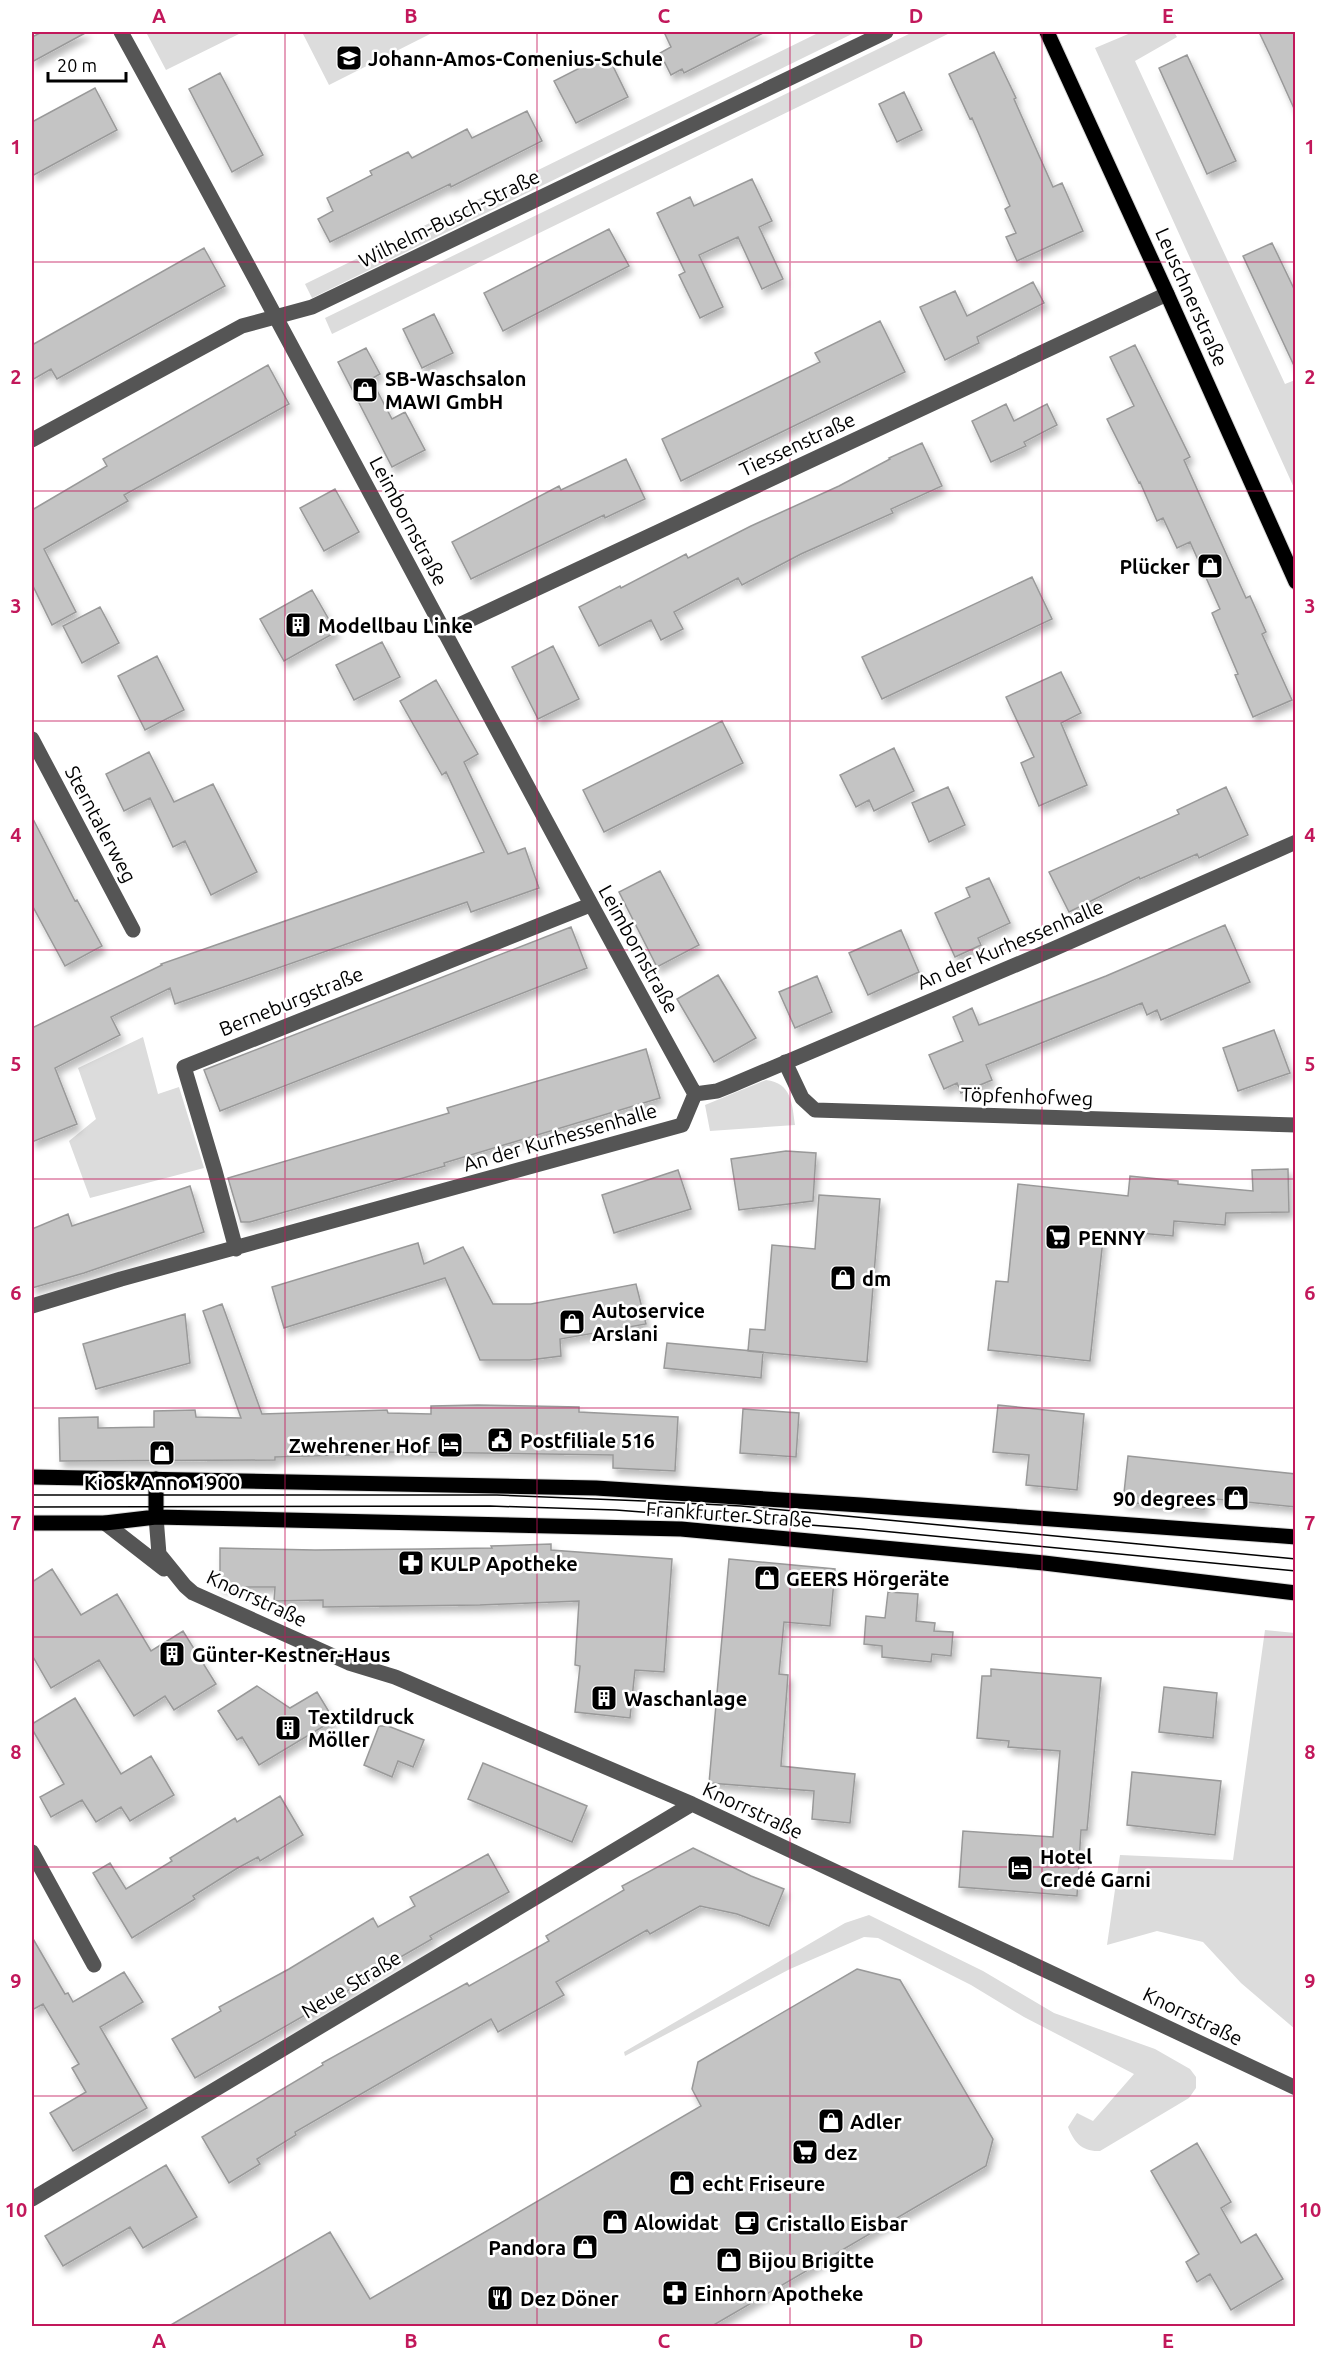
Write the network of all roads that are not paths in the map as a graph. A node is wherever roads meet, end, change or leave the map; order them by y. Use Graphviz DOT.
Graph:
graph roads {
  1 [pos="121,32"];
  2 [pos="886,32"];
  3 [pos="1047,32"];
  4 [pos="1167,294"];
  5 [pos="277,317"];
  6 [pos="32,440"];
  7 [pos="1296,582"];
  8 [pos="444,632"];
  9 [pos="32,738"];
  10 [pos="1296,842"];
  11 [pos="590,905"];
  12 [pos="133,930"];
  13 [pos="785,1062"];
  14 [pos="695,1094"];
  15 [pos="1296,1125"];
  16 [pos="236,1249"];
  17 [pos="32,1306"];
  18 [pos="32,1477"];
  19 [pos="156,1479"];
  20 [pos="156,1517"];
  21 [pos="32,1523"];
  22 [pos="105,1524"];
  23 [pos="1296,1537"];
  24 [pos="185,1586"];
  25 [pos="1296,1593"];
  26 [pos="692,1804"];
  27 [pos="32,1852"];
  28 [pos="94,1965"];
  29 [pos="1296,2088"];
  30 [pos="32,2199"];
  1 -- 5 [label="street, Leimbornstraße"];
  2 -- 5 [label="street, Wilhelm-Busch-Straße"];
  3 -- 4 [label="main road, Leuschnerstraße"];
  4 -- 7 [label="main road, Leuschnerstraße"];
  4 -- 8 [label="street, Tiessenstraße"];
  5 -- 6 [label="street, Wilhelm-Busch-Straße"];
  5 -- 8 [label="street, Leimbornstraße"];
  8 -- 11 [label="street, Leimbornstraße"];
  9 -- 12 [label="street, Sterntalerweg"];
  10 -- 13 [label="street, An der Kurhessenhalle"];
  11 -- 14 [label="street, Leimbornstraße"];
  11 -- 16 [label="street, Berneburgstraße"];
  13 -- 14 [label="street, An der Kurhessenhalle"];
  13 -- 15 [label="street, Töpfenhofweg"];
  14 -- 16 [label="street, An der Kurhessenhalle"];
  16 -- 17 [label="street, An der Kurhessenhalle"];
  18 -- 19 [label="main road, Frankfurter Straße"];
  19 -- 20 [label="main road"];
  19 -- 23 [label="main road, Frankfurter Straße"];
  20 -- 22 [label="main road, Frankfurter Straße"];
  20 -- 24 [label="street, Knorrstraße"];
  20 -- 25 [label="main road, Frankfurter Straße"];
  21 -- 22 [label="main road, Frankfurter Straße"];
  22 -- 24 [label="street, Knorrstraße"];
  24 -- 26 [label="street, Knorrstraße"];
  26 -- 29 [label="street, Knorrstraße"];
  26 -- 30 [label="street, Neue Straße"];
  27 -- 28 [label="street"];
}
